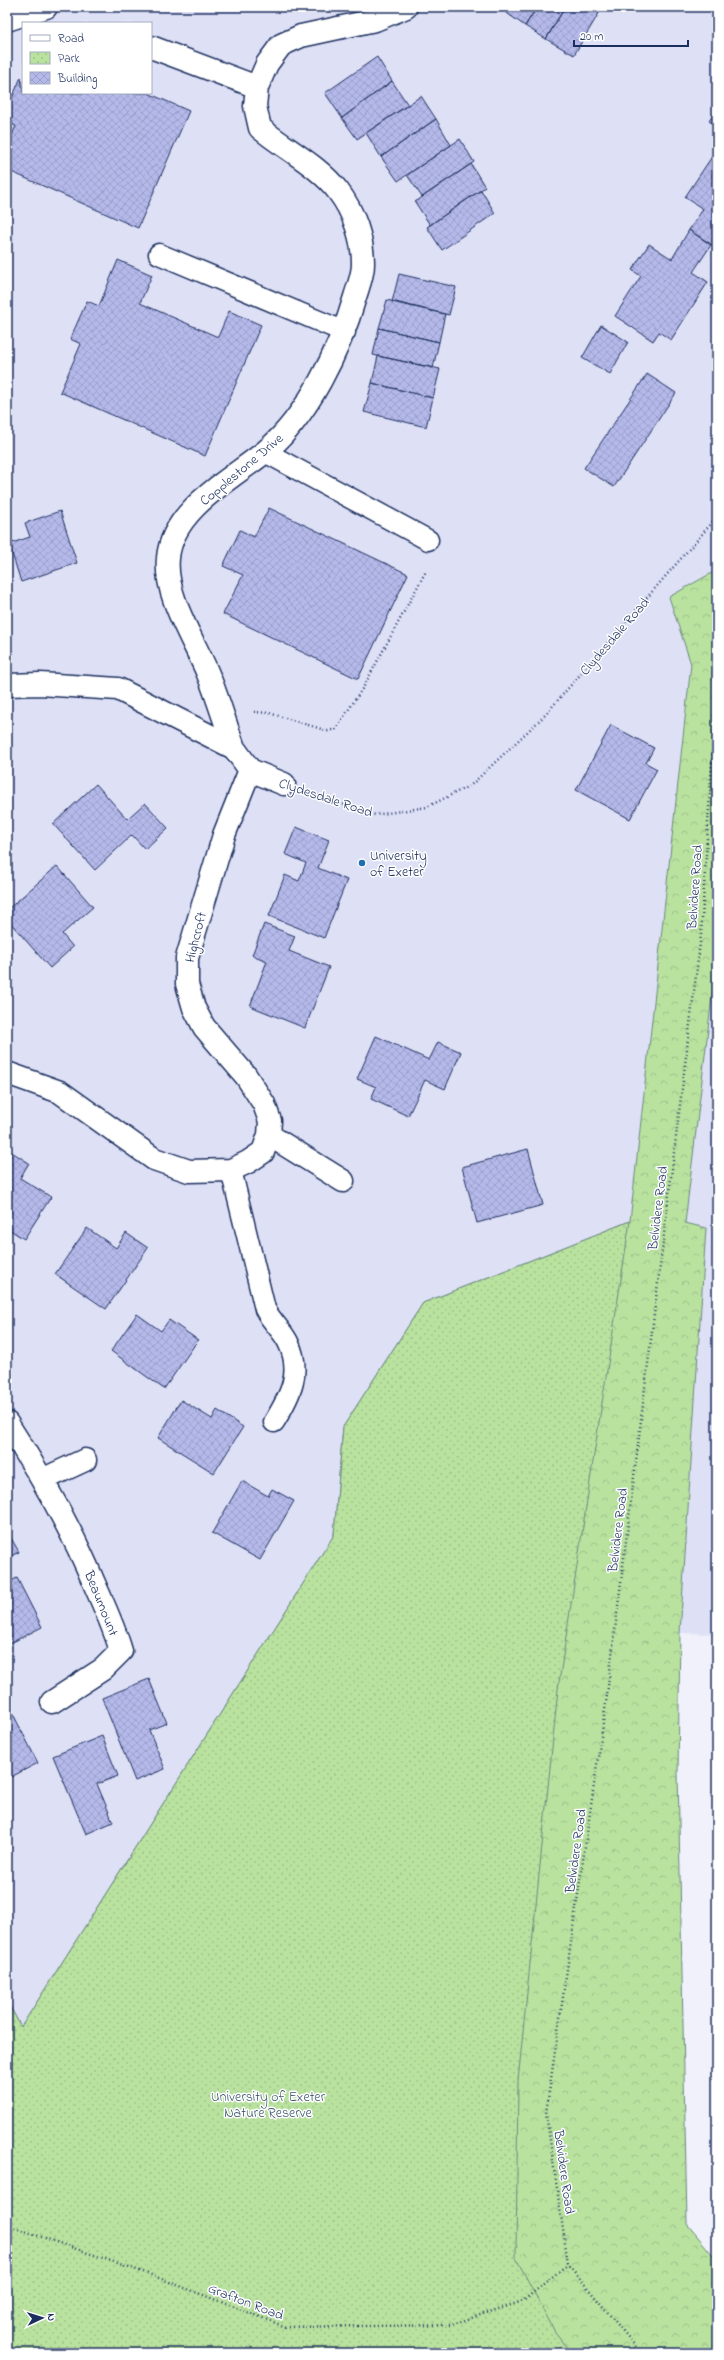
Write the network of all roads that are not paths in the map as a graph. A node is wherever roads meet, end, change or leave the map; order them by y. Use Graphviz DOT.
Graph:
graph roads {
  1 [pos="46,7"];
  2 [pos="406,7"];
  3 [pos="7,20"];
  4 [pos="152,47"];
  5 [pos="257,87"];
  6 [pos="159,254"];
  7 [pos="345,332"];
  8 [pos="265,452"];
  9 [pos="428,540"];
  10 [pos="7,686"];
  11 [pos="234,748"];
  12 [pos="250,770"];
  13 [pos="284,784"];
  14 [pos="7,1073"];
  15 [pos="269,1134"];
  16 [pos="231,1170"];
  17 [pos="343,1181"];
  18 [pos="274,1422"];
  19 [pos="7,1423"];
  20 [pos="85,1460"];
  21 [pos="44,1479"];
  22 [pos="52,1702"];
  1 -- 3 [label="street"];
  2 -- 5 [label="street, Copplestone Drive"];
  4 -- 5 [label="street"];
  5 -- 7 [label="street, Copplestone Drive"];
  6 -- 7 [label="lane"];
  7 -- 8 [label="street, Copplestone Drive"];
  8 -- 9 [label="lane"];
  8 -- 11 [label="street, Copplestone Drive"];
  10 -- 11 [label="street"];
  11 -- 12 [label="street"];
  12 -- 13 [label="street, Clydesdale Road"];
  12 -- 15 [label="street, Highcroft"];
  14 -- 16 [label="street, Highcroft"];
  15 -- 16 [label="street, Highcroft"];
  15 -- 17 [label="street"];
  16 -- 18 [label="lane"];
  19 -- 21 [label="street, Beaumount"];
  20 -- 21 [label="street"];
  21 -- 22 [label="street, Beaumount"];
}
